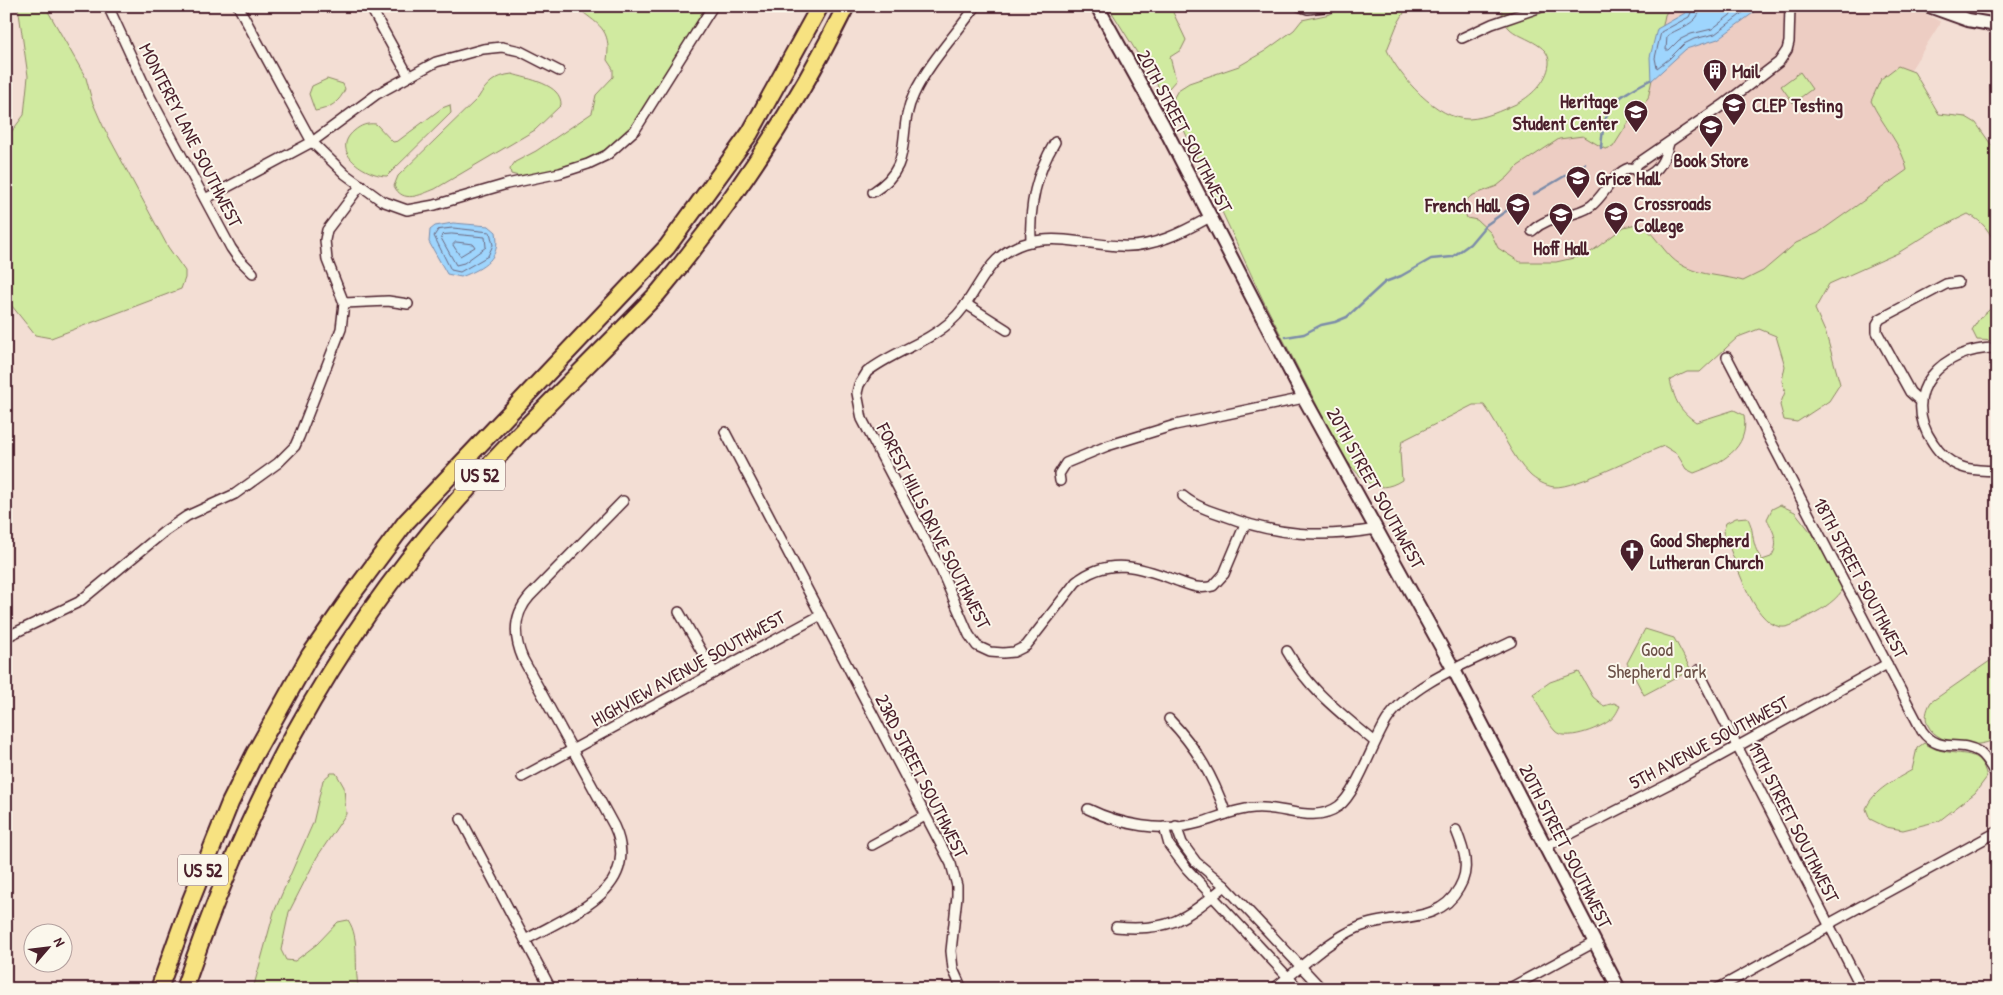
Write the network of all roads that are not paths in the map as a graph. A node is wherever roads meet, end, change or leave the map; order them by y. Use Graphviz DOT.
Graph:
graph roads {
  1 [pos="108,6"];
  2 [pos="238,6"];
  3 [pos="370,6"];
  4 [pos="713,6"];
  5 [pos="820,6"];
  6 [pos="846,6"];
  7 [pos="976,6"];
  8 [pos="1097,6"];
  9 [pos="1299,6"];
  10 [pos="1330,6"];
  11 [pos="1544,6"];
  12 [pos="1790,6"];
  13 [pos="1929,6"];
  14 [pos="1997,25"];
  15 [pos="1462,38"];
  16 [pos="559,70"];
  17 [pos="408,75"];
  18 [pos="312,142"];
  19 [pos="1055,142"];
  20 [pos="1670,143"];
  21 [pos="1635,169"];
  22 [pos="361,185"];
  23 [pos="873,192"];
  24 [pos="205,199"];
  25 [pos="1210,217"];
  26 [pos="1532,231"];
  27 [pos="1031,242"];
  28 [pos="253,273"];
  29 [pos="1958,282"];
  30 [pos="344,303"];
  31 [pos="408,304"];
  32 [pos="966,304"];
  33 [pos="1007,330"];
  34 [pos="1997,348"];
  35 [pos="1726,357"];
  36 [pos="1304,398"];
  37 [pos="1920,401"];
  38 [pos="725,432"];
  39 [pos="1997,471"];
  40 [pos="1060,481"];
  41 [pos="1183,496"];
  42 [pos="624,501"];
  43 [pos="1245,524"];
  44 [pos="1377,530"];
  45 [pos="679,612"];
  46 [pos="821,615"];
  47 [pos="6,637"];
  48 [pos="1511,642"];
  49 [pos="1287,652"];
  50 [pos="1887,664"];
  51 [pos="1454,670"];
  52 [pos="1698,670"];
  53 [pos="714,673"];
  54 [pos="1169,719"];
  55 [pos="1375,742"];
  56 [pos="1737,746"];
  57 [pos="572,750"];
  58 [pos="522,777"];
  59 [pos="1997,777"];
  60 [pos="1088,809"];
  61 [pos="1226,814"];
  62 [pos="925,816"];
  63 [pos="462,818"];
  64 [pos="1176,826"];
  65 [pos="1164,827"];
  66 [pos="1456,830"];
  67 [pos="1997,832"];
  68 [pos="872,844"];
  69 [pos="1546,847"];
  70 [pos="1225,886"];
  71 [pos="1213,896"];
  72 [pos="1829,926"];
  73 [pos="1116,927"];
  74 [pos="525,940"];
  75 [pos="1595,942"];
  76 [pos="1301,968"];
  77 [pos="1288,978"];
  78 [pos="159,989"];
  79 [pos="184,989"];
  80 [pos="551,989"];
  81 [pos="962,989"];
  82 [pos="1274,989"];
  83 [pos="1299,989"];
  84 [pos="1322,989"];
  85 [pos="1508,989"];
  86 [pos="1619,989"];
  87 [pos="1716,989"];
  88 [pos="1862,989"];
  1 -- 24 [label="street, MONTEREY LANE SOUTHWEST"];
  2 -- 18 [label="street"];
  3 -- 17 [label="street"];
  4 -- 22 [label="street"];
  5 -- 78 [label="highway, US 52"];
  6 -- 79 [label="highway, US 52"];
  7 -- 23 [label="street"];
  8 -- 25 [label="street, 20TH STREET SOUTHWEST"];
  9 -- 10 [label="street"];
  11 -- 15 [label="street"];
  12 -- 20 [label="street"];
  13 -- 14 [label="street"];
  16 -- 17 [label="street"];
  17 -- 18 [label="street"];
  18 -- 22 [label="street"];
  18 -- 24 [label="street"];
  19 -- 27 [label="street"];
  20 -- 21 [label="street"];
  20 -- 21 [label="street"];
  21 -- 26 [label="street"];
  22 -- 30 [label="street"];
  24 -- 28 [label="street, MONTEREY LANE SOUTHWEST"];
  25 -- 27 [label="street, FOREST HILLS DRIVE SOUTHWEST"];
  25 -- 36 [label="street, 20TH STREET SOUTHWEST"];
  27 -- 32 [label="street, FOREST HILLS DRIVE SOUTHWEST"];
  29 -- 37 [label="street"];
  30 -- 31 [label="street"];
  30 -- 47 [label="street"];
  32 -- 33 [label="street"];
  32 -- 43 [label="street, FOREST HILLS DRIVE SOUTHWEST"];
  34 -- 37 [label="street"];
  35 -- 50 [label="street, 18TH STREET SOUTHWEST"];
  36 -- 40 [label="street"];
  36 -- 44 [label="street, 20TH STREET SOUTHWEST"];
  37 -- 39 [label="street"];
  38 -- 46 [label="street, 23RD STREET SOUTHWEST"];
  41 -- 43 [label="street"];
  42 -- 57 [label="street"];
  43 -- 44 [label="street"];
  44 -- 51 [label="street, 20TH STREET SOUTHWEST"];
  45 -- 53 [label="street"];
  46 -- 53 [label="street, HIGHVIEW AVENUE SOUTHWEST"];
  46 -- 62 [label="street, 23RD STREET SOUTHWEST"];
  48 -- 51 [label="street"];
  49 -- 55 [label="street"];
  50 -- 56 [label="street, 5TH AVENUE SOUTHWEST"];
  50 -- 59 [label="street, 18TH STREET SOUTHWEST"];
  51 -- 55 [label="street"];
  51 -- 69 [label="street, 20TH STREET SOUTHWEST"];
  52 -- 56 [label="street, 19TH STREET SOUTHWEST"];
  53 -- 57 [label="street, HIGHVIEW AVENUE SOUTHWEST"];
  54 -- 61 [label="street"];
  55 -- 61 [label="street"];
  56 -- 69 [label="street, 5TH AVENUE SOUTHWEST"];
  56 -- 72 [label="street, 19TH STREET SOUTHWEST"];
  57 -- 58 [label="street, HIGHVIEW AVENUE SOUTHWEST"];
  57 -- 74 [label="street"];
  60 -- 65 [label="street"];
  61 -- 64 [label="street"];
  62 -- 68 [label="street"];
  62 -- 81 [label="street, 23RD STREET SOUTHWEST"];
  63 -- 74 [label="street"];
  64 -- 65 [label="street"];
  64 -- 70 [label="street"];
  65 -- 71 [label="street"];
  66 -- 76 [label="street"];
  67 -- 72 [label="street"];
  69 -- 75 [label="street, 20TH STREET SOUTHWEST"];
  70 -- 71 [label="street"];
  70 -- 76 [label="street"];
  71 -- 73 [label="street"];
  71 -- 77 [label="street"];
  72 -- 87 [label="street"];
  72 -- 88 [label="street, 19TH STREET SOUTHWEST"];
  74 -- 80 [label="street"];
  75 -- 85 [label="street"];
  75 -- 86 [label="street, 20TH STREET SOUTHWEST"];
  76 -- 77 [label="street"];
  76 -- 84 [label="street"];
  77 -- 82 [label="street"];
  77 -- 83 [label="street"];
}
